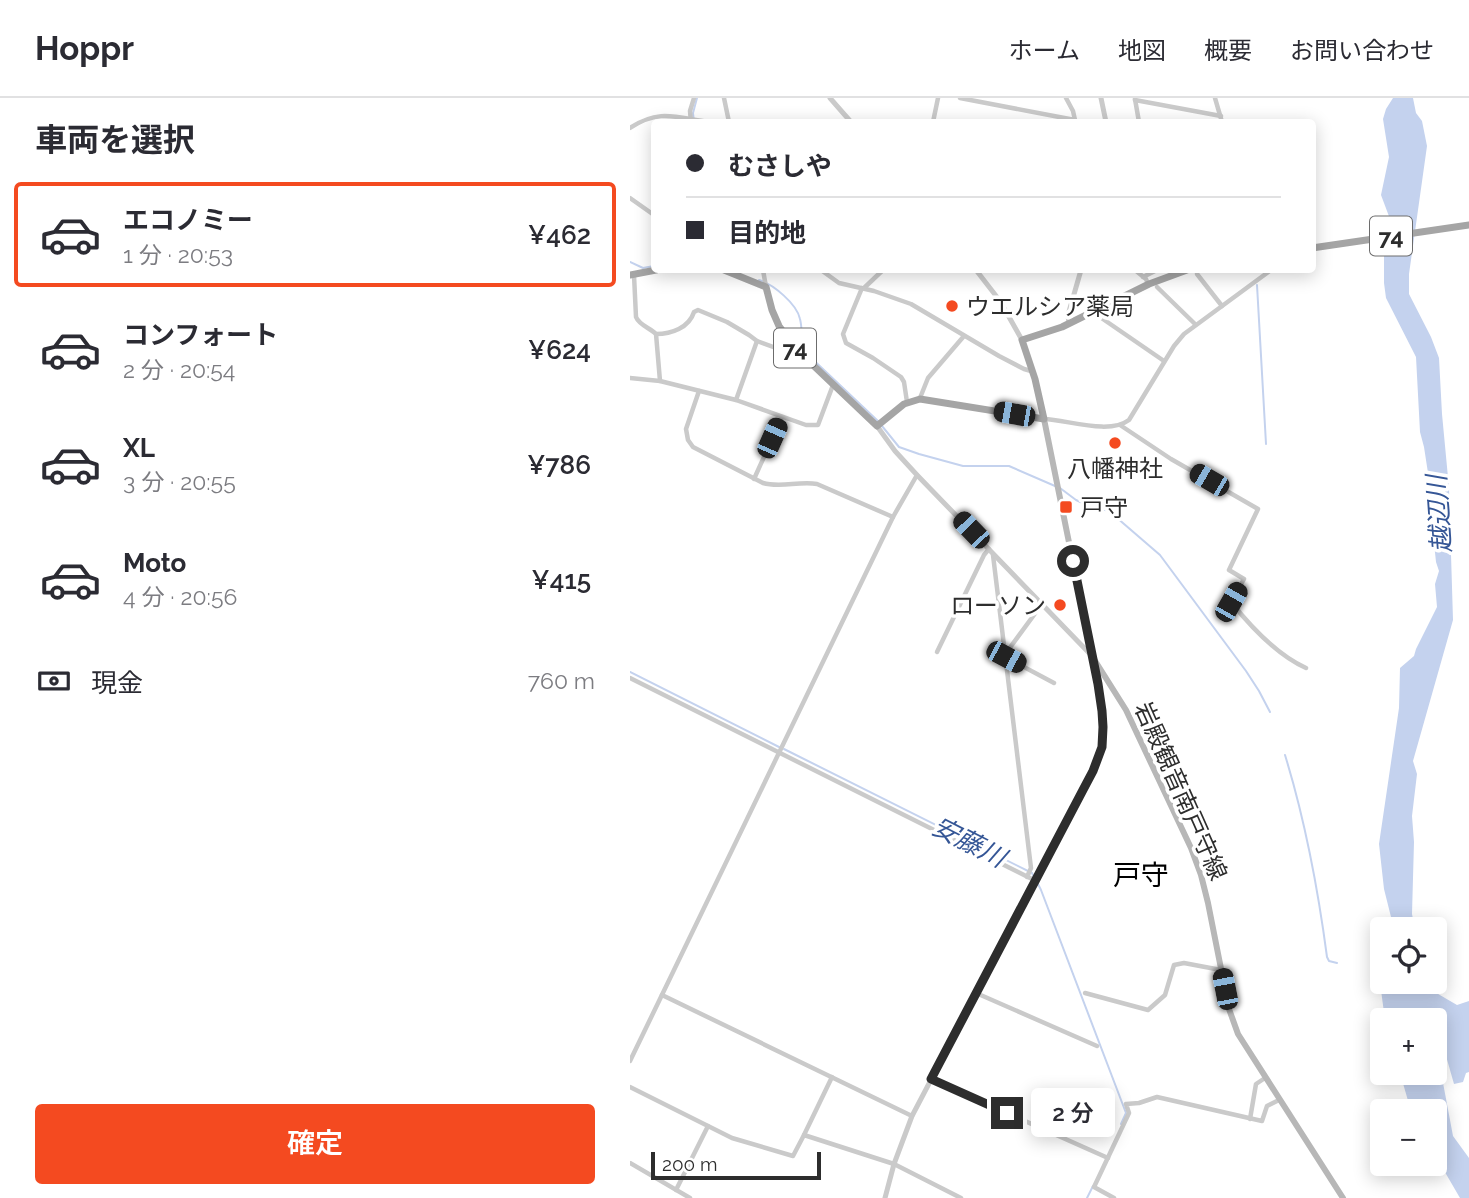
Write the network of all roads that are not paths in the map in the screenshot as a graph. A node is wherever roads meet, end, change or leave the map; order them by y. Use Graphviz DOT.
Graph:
graph roads {
  1 [pos="694,98"];
  2 [pos="723,98"];
  3 [pos="830,98"];
  4 [pos="938,98"];
  5 [pos="960,98"];
  6 [pos="1066,98"];
  7 [pos="1101,98"];
  8 [pos="1216,98"];
  9 [pos="1135,99"];
  10 [pos="1221,116"];
  11 [pos="677,119"];
  12 [pos="690,119"];
  13 [pos="728,119"];
  14 [pos="848,119"];
  15 [pos="935,119"];
  16 [pos="1065,119"];
  17 [pos="1075,119"];
  18 [pos="1105,119"];
  19 [pos="1138,119"];
  20 [pos="1222,119"];
  21 [pos="630,128"];
  22 [pos="630,198"];
  23 [pos="651,213"];
  24 [pos="1469,225"];
  25 [pos="1316,247"];
  26 [pos="651,271"];
  27 [pos="731,273"];
  28 [pos="763,273"];
  29 [pos="824,273"];
  30 [pos="880,273"];
  31 [pos="978,273"];
  32 [pos="1080,273"];
  33 [pos="1139,273"];
  34 [pos="1150,273"];
  35 [pos="1181,273"];
  36 [pos="1267,273"];
  37 [pos="1197,274"];
  38 [pos="632,275"];
  39 [pos="1143,276"];
  40 [pos="1153,286"];
  41 [pos="766,288"];
  42 [pos="863,288"];
  43 [pos="1222,306"];
  44 [pos="1096,311"];
  45 [pos="1069,324"];
  46 [pos="1195,324"];
  47 [pos="656,334"];
  48 [pos="964,336"];
  49 [pos="1023,340"];
  50 [pos="757,341"];
  51 [pos="802,355"];
  52 [pos="1164,361"];
  53 [pos="1032,371"];
  54 [pos="630,378"];
  55 [pos="660,381"];
  56 [pos="834,384"];
  57 [pos="699,391"];
  58 [pos="920,399"];
  59 [pos="736,400"];
  60 [pos="908,402"];
  61 [pos="782,417"];
  62 [pos="1044,419"];
  63 [pos="1120,425"];
  64 [pos="877,426"];
  65 [pos="917,475"];
  66 [pos="754,479"];
  67 [pos="893,517"];
  68 [pos="991,551"];
  69 [pos="1042,604"];
  70 [pos="937,652"];
  71 [pos="1006,655"];
  72 [pos="1093,656"];
  73 [pos="1306,668"];
  74 [pos="630,678"];
  75 [pos="1055,683"];
  76 [pos="779,752"];
  77 [pos="1027,877"];
  78 [pos="1036,881"];
  79 [pos="1222,970"];
  80 [pos="976,993"];
  81 [pos="1085,993"];
  82 [pos="662,995"];
  83 [pos="1097,1046"];
  84 [pos="630,1061"];
  85 [pos="832,1077"];
  86 [pos="1265,1078"];
  87 [pos="931,1079"];
  88 [pos="630,1087"];
  89 [pos="1279,1100"];
  90 [pos="912,1116"];
  91 [pos="1250,1119"];
  92 [pos="708,1126"];
  93 [pos="804,1135"];
  94 [pos="1108,1158"];
  95 [pos="630,1163"];
  96 [pos="894,1164"];
  97 [pos="676,1190"];
  98 [pos="690,1198"];
  99 [pos="887,1198"];
  100 [pos="961,1198"];
  101 [pos="1114,1198"];
  102 [pos="1343,1198"];
  1 -- 12 [label="street"];
  2 -- 13 [label="street"];
  3 -- 14 [label="street"];
  4 -- 15 [label="street"];
  5 -- 16 [label="street"];
  6 -- 17 [label="street"];
  7 -- 18 [label="street"];
  8 -- 10 [label="street"];
  9 -- 10 [label="street"];
  9 -- 19 [label="street"];
  10 -- 20 [label="street"];
  11 -- 21 [label="street"];
  22 -- 23 [label="street"];
  24 -- 25 [label="main road, 74"];
  26 -- 38 [label="main road"];
  27 -- 41 [label="main road"];
  28 -- 41 [label="street"];
  29 -- 42 [label="street"];
  30 -- 42 [label="street"];
  31 -- 49 [label="street"];
  32 -- 45 [label="street"];
  33 -- 39 [label="street"];
  34 -- 39 [label="street"];
  35 -- 40 [label="main road"];
  36 -- 43 [label="street"];
  37 -- 43 [label="street"];
  38 -- 47 [label="street"];
  39 -- 40 [label="street"];
  40 -- 44 [label="main road"];
  40 -- 46 [label="street"];
  41 -- 51 [label="main road, 74"];
  42 -- 48 [label="street"];
  42 -- 60 [label="street"];
  43 -- 46 [label="street"];
  44 -- 45 [label="main road"];
  44 -- 52 [label="street"];
  45 -- 49 [label="main road"];
  46 -- 52 [label="street"];
  47 -- 50 [label="street"];
  47 -- 55 [label="street"];
  48 -- 53 [label="street"];
  48 -- 58 [label="street"];
  49 -- 53 [label="main road"];
  50 -- 51 [label="street"];
  50 -- 59 [label="street"];
  51 -- 56 [label="main road, 74"];
  52 -- 63 [label="street"];
  53 -- 62 [label="main road"];
  54 -- 55 [label="street"];
  55 -- 57 [label="street"];
  56 -- 61 [label="street"];
  56 -- 64 [label="main road, 74"];
  57 -- 59 [label="street"];
  57 -- 66 [label="street"];
  58 -- 60 [label="main road"];
  58 -- 62 [label="main road"];
  59 -- 61 [label="street"];
  60 -- 64 [label="main road"];
  61 -- 66 [label="street"];
  62 -- 63 [label="street"];
  62 -- 72 [label="main road, 岩殿観音南戸守線"];
  63 -- 73 [label="street"];
  64 -- 65 [label="street"];
  65 -- 67 [label="street"];
  65 -- 68 [label="street"];
  66 -- 67 [label="street"];
  67 -- 76 [label="street"];
  68 -- 69 [label="street"];
  68 -- 70 [label="street"];
  68 -- 71 [label="street"];
  69 -- 71 [label="street"];
  69 -- 72 [label="street"];
  71 -- 75 [label="street"];
  71 -- 77 [label="street"];
  72 -- 78 [label="street"];
  72 -- 79 [label="main road, 岩殿観音南戸守線"];
  74 -- 76 [label="street"];
  76 -- 77 [label="street"];
  76 -- 82 [label="street"];
  77 -- 78 [label="street"];
  78 -- 80 [label="street"];
  79 -- 81 [label="street"];
  79 -- 86 [label="main road, 岩殿観音南戸守線"];
  80 -- 83 [label="street"];
  80 -- 87 [label="street"];
  82 -- 84 [label="street"];
  82 -- 85 [label="street"];
  85 -- 90 [label="street"];
  85 -- 93 [label="street"];
  86 -- 89 [label="main road, 岩殿観音南戸守線"];
  86 -- 91 [label="street"];
  87 -- 90 [label="street"];
  87 -- 94 [label="street"];
  88 -- 92 [label="street"];
  89 -- 91 [label="street"];
  89 -- 102 [label="main road, 岩殿観音南戸守線"];
  90 -- 96 [label="street"];
  91 -- 94 [label="street"];
  92 -- 93 [label="street"];
  92 -- 97 [label="street"];
  93 -- 96 [label="street"];
  94 -- 101 [label="street"];
  95 -- 97 [label="street"];
  96 -- 99 [label="street"];
  96 -- 100 [label="street"];
  97 -- 98 [label="street"];
}
